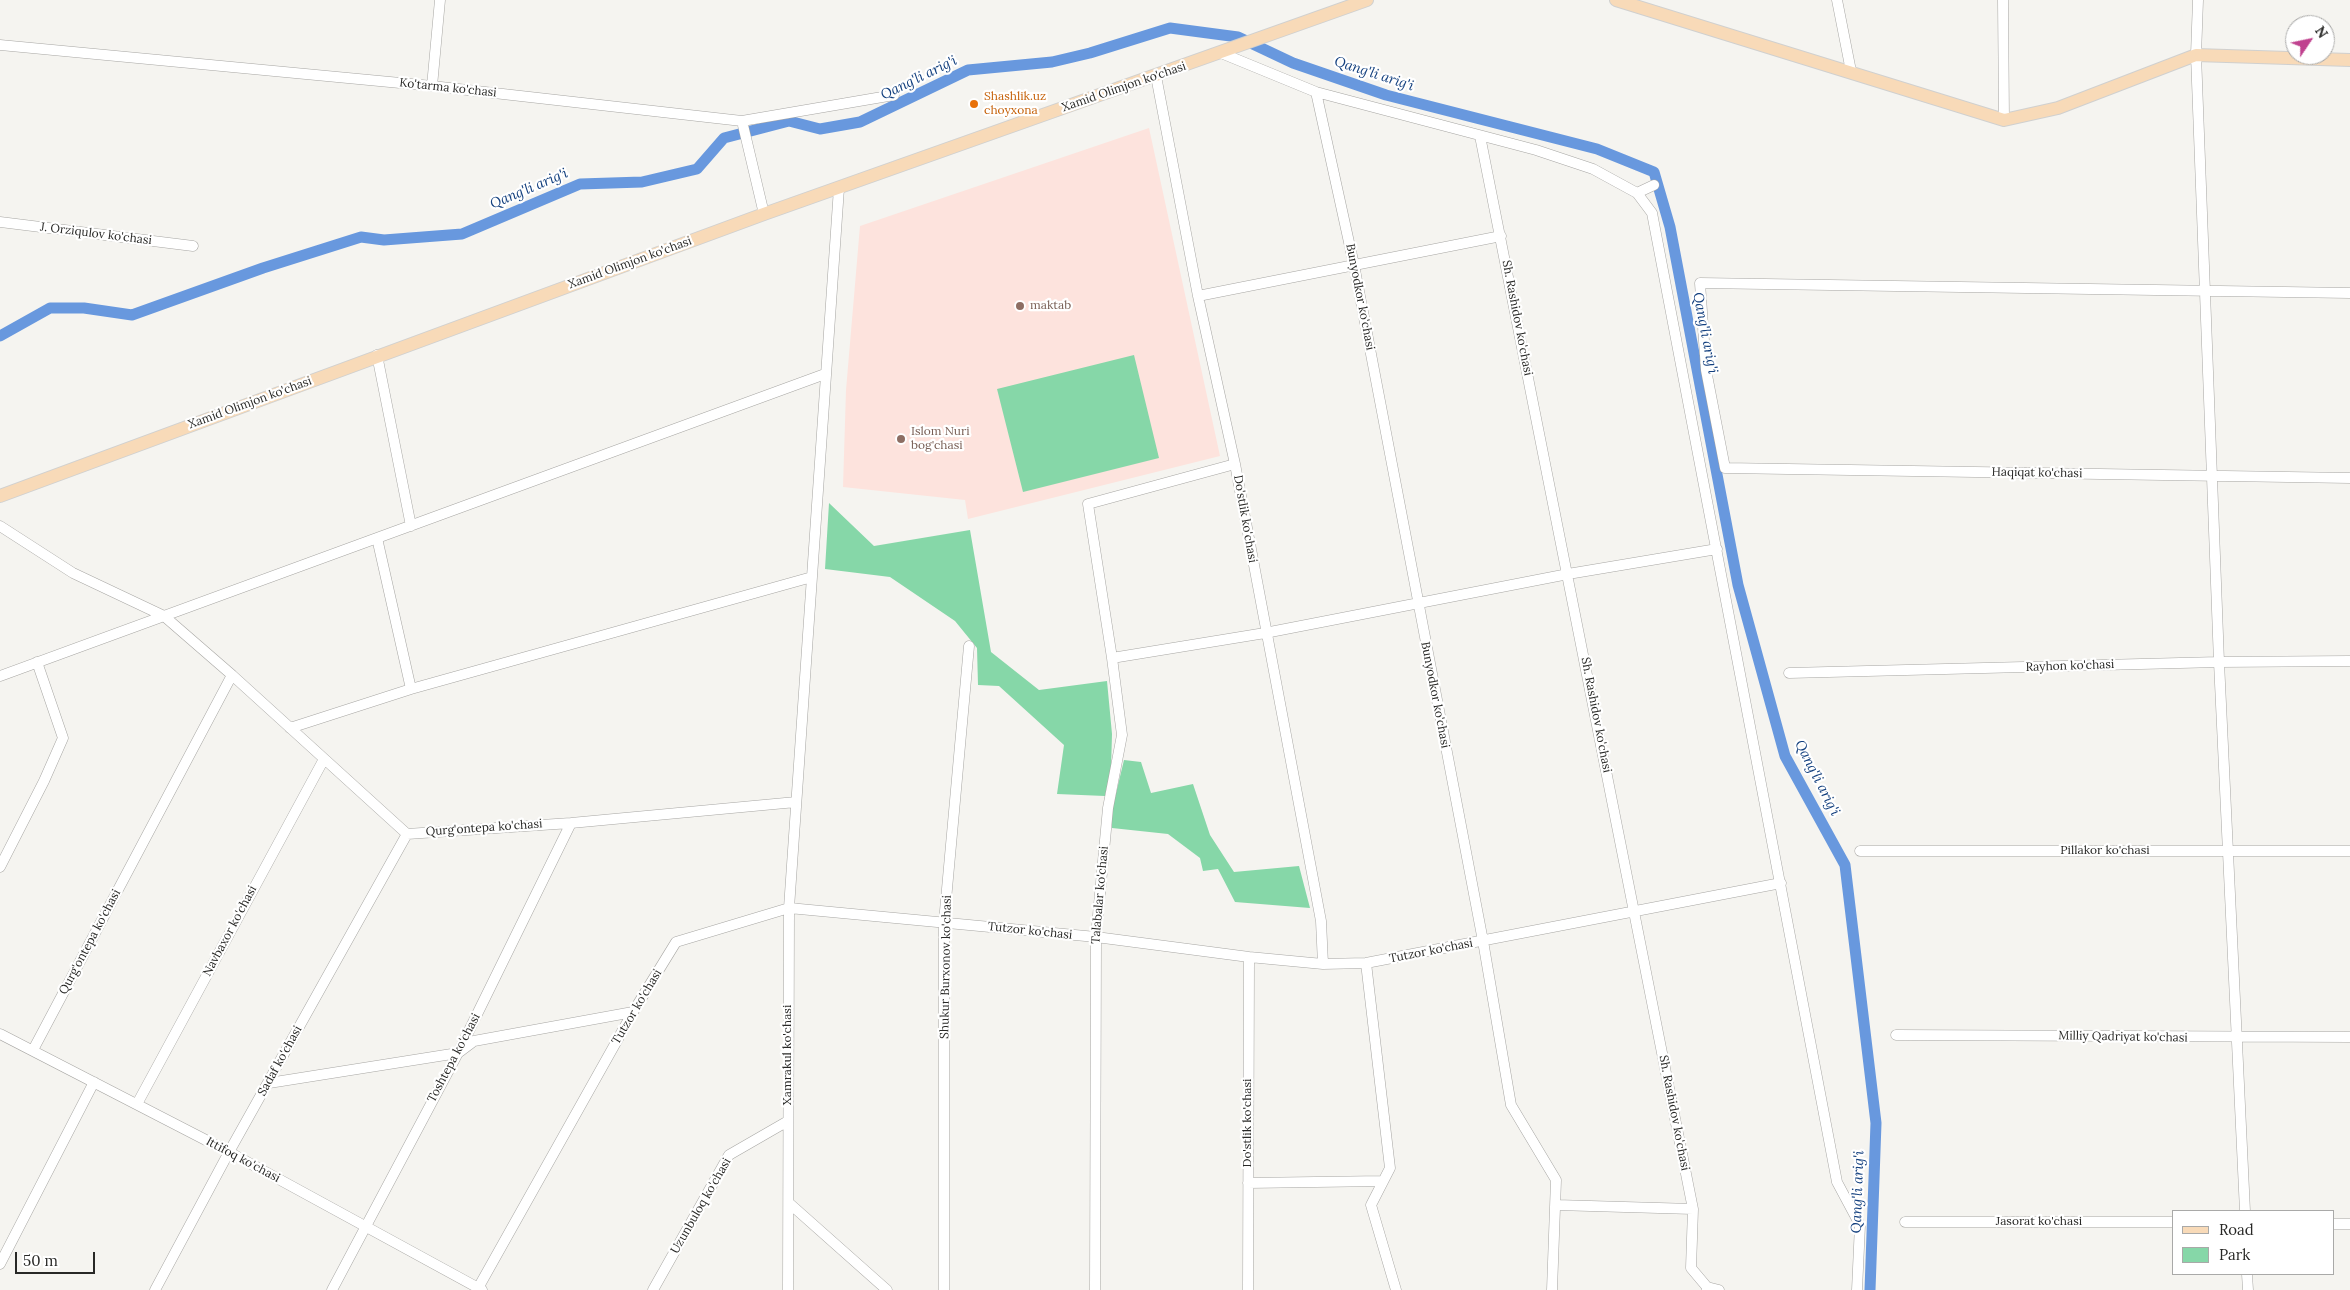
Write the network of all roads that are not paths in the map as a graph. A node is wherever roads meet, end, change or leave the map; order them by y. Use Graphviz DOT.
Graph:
graph roads {
  1 [pos="440,0"];
  2 [pos="1366,0"];
  3 [pos="1616,0"];
  4 [pos="1836,0"];
  5 [pos="2003,0"];
  6 [pos="2198,0"];
  7 [pos="1344,4"];
  8 [pos="0,45"];
  9 [pos="1221,53"];
  10 [pos="2196,56"];
  11 [pos="2350,60"];
  12 [pos="1851,71"];
  13 [pos="1156,76"];
  14 [pos="432,86"];
  15 [pos="1316,92"];
  16 [pos="894,94"];
  17 [pos="2004,120"];
  18 [pos="745,129"];
  19 [pos="1480,136"];
  20 [pos="1654,185"];
  21 [pos="839,188"];
  22 [pos="1637,193"];
  23 [pos="764,214"];
  24 [pos="0,222"];
  25 [pos="1501,236"];
  26 [pos="193,246"];
  27 [pos="1354,265"];
  28 [pos="2205,292"];
  29 [pos="2350,293"];
  30 [pos="1198,296"];
  31 [pos="377,355"];
  32 [pos="825,374"];
  33 [pos="1234,464"];
  34 [pos="2212,476"];
  35 [pos="2350,478"];
  36 [pos="0,496"];
  37 [pos="0,526"];
  38 [pos="411,526"];
  39 [pos="377,538"];
  40 [pos="1716,549"];
  41 [pos="1568,574"];
  42 [pos="812,577"];
  43 [pos="1417,603"];
  44 [pos="164,616"];
  45 [pos="1266,633"];
  46 [pos="969,646"];
  47 [pos="1112,658"];
  48 [pos="2350,661"];
  49 [pos="37,662"];
  50 [pos="2219,662"];
  51 [pos="1789,673"];
  52 [pos="232,674"];
  53 [pos="0,676"];
  54 [pos="411,688"];
  55 [pos="290,728"];
  56 [pos="324,759"];
  57 [pos="796,802"];
  58 [pos="571,823"];
  59 [pos="407,834"];
  60 [pos="1860,851"];
  61 [pos="2230,851"];
  62 [pos="2350,851"];
  63 [pos="0,867"];
  64 [pos="1780,883"];
  65 [pos="790,908"];
  66 [pos="1634,912"];
  67 [pos="944,922"];
  68 [pos="1096,938"];
  69 [pos="1482,941"];
  70 [pos="1249,957"];
  71 [pos="1366,963"];
  72 [pos="1323,964"];
  73 [pos="633,1012"];
  74 [pos="0,1034"];
  75 [pos="1896,1035"];
  76 [pos="2350,1037"];
  77 [pos="2237,1038"];
  78 [pos="33,1050"];
  79 [pos="458,1053"];
  80 [pos="94,1082"];
  81 [pos="269,1083"];
  82 [pos="137,1104"];
  83 [pos="788,1121"];
  84 [pos="229,1152"];
  85 [pos="1383,1181"];
  86 [pos="1248,1183"];
  87 [pos="789,1203"];
  88 [pos="1556,1205"];
  89 [pos="1692,1209"];
  90 [pos="2245,1210"];
  91 [pos="1905,1222"];
  92 [pos="2172,1222"];
  93 [pos="2335,1224"];
  94 [pos="2350,1224"];
  95 [pos="365,1227"];
  96 [pos="0,1264"];
  97 [pos="2247,1275"];
  98 [pos="1707,1288"];
  99 [pos="479,1289"];
  100 [pos="155,1290"];
  101 [pos="332,1290"];
  102 [pos="653,1290"];
  103 [pos="788,1290"];
  104 [pos="887,1290"];
  105 [pos="944,1290"];
  106 [pos="1096,1290"];
  107 [pos="1248,1290"];
  108 [pos="1396,1290"];
  109 [pos="1552,1290"];
  110 [pos="1719,1290"];
  111 [pos="1857,1290"];
  112 [pos="2248,1290"];
  1 -- 14 [label="street"];
  2 -- 7 [label="main road"];
  3 -- 12 [label="main road"];
  4 -- 12 [label="street"];
  5 -- 17 [label="street"];
  6 -- 10 [label="street"];
  7 -- 9 [label="main road, Xamid Olimjon ko'chasi"];
  8 -- 14 [label="street, Ko'tarma ko'chasi"];
  9 -- 13 [label="main road, Xamid Olimjon ko'chasi"];
  9 -- 15 [label="street"];
  10 -- 11 [label="main road"];
  10 -- 17 [label="main road"];
  10 -- 28 [label="street"];
  12 -- 17 [label="main road"];
  13 -- 21 [label="main road, Xamid Olimjon ko'chasi"];
  13 -- 30 [label="street, Do'stlik ko'chasi"];
  14 -- 18 [label="street, Ko'tarma ko'chasi"];
  15 -- 19 [label="street"];
  15 -- 27 [label="street, Bunyodkor ko'chasi"];
  16 -- 18 [label="street, Ko'tarma ko'chasi"];
  18 -- 23 [label="street"];
  19 -- 22 [label="street"];
  19 -- 25 [label="street, Sh. Rashidov ko'chasi"];
  20 -- 22 [label="street"];
  21 -- 23 [label="main road, Xamid Olimjon ko'chasi"];
  21 -- 32 [label="street, Xamrakul ko'chasi"];
  22 -- 40 [label="street"];
  23 -- 31 [label="main road, Xamid Olimjon ko'chasi"];
  24 -- 26 [label="street, J. Orziqulov ko'chasi"];
  25 -- 27 [label="street"];
  25 -- 41 [label="street, Sh. Rashidov ko'chasi"];
  27 -- 30 [label="street"];
  27 -- 43 [label="street, Bunyodkor ko'chasi"];
  28 -- 29 [label="street"];
  28 -- 34 [label="street"];
  28 -- 34 [label="street, Haqiqat ko'chasi"];
  30 -- 33 [label="street, Do'stlik ko'chasi"];
  31 -- 36 [label="main road, Xamid Olimjon ko'chasi"];
  31 -- 38 [label="street"];
  32 -- 38 [label="street"];
  32 -- 42 [label="street, Xamrakul ko'chasi"];
  33 -- 45 [label="street, Do'stlik ko'chasi"];
  33 -- 47 [label="street, Talabalar ko'chasi"];
  34 -- 35 [label="street, Haqiqat ko'chasi"];
  34 -- 50 [label="street"];
  37 -- 44 [label="street"];
  38 -- 39 [label="street"];
  39 -- 44 [label="street"];
  39 -- 54 [label="street"];
  40 -- 41 [label="street"];
  40 -- 64 [label="street"];
  41 -- 43 [label="street"];
  41 -- 66 [label="street, Sh. Rashidov ko'chasi"];
  42 -- 54 [label="street"];
  42 -- 57 [label="street, Xamrakul ko'chasi"];
  43 -- 45 [label="street"];
  43 -- 69 [label="street, Bunyodkor ko'chasi"];
  44 -- 49 [label="street"];
  44 -- 52 [label="street"];
  45 -- 47 [label="street"];
  45 -- 72 [label="street, Do'stlik ko'chasi"];
  46 -- 67 [label="street, Shukur Burxonov ko'chasi"];
  47 -- 68 [label="street, Talabalar ko'chasi"];
  48 -- 50 [label="street, Rayhon ko'chasi"];
  49 -- 53 [label="street"];
  49 -- 63 [label="street"];
  50 -- 51 [label="street, Rayhon ko'chasi"];
  50 -- 61 [label="street"];
  52 -- 55 [label="street"];
  52 -- 78 [label="street, Qurg'ontepa ko'chasi"];
  54 -- 55 [label="street"];
  55 -- 56 [label="street"];
  56 -- 59 [label="street"];
  56 -- 82 [label="street, Navbaxor ko'chasi"];
  57 -- 58 [label="street, Qurg'ontepa ko'chasi"];
  57 -- 65 [label="street, Xamrakul ko'chasi"];
  58 -- 59 [label="street, Qurg'ontepa ko'chasi"];
  58 -- 79 [label="street, Toshtepa ko'chasi"];
  59 -- 81 [label="street, Sadaf ko'chasi"];
  60 -- 61 [label="street, Pillakor ko'chasi"];
  61 -- 62 [label="street, Pillakor ko'chasi"];
  61 -- 77 [label="street"];
  64 -- 66 [label="street, Tutzor ko'chasi"];
  64 -- 111 [label="street"];
  65 -- 67 [label="street, Tutzor ko'chasi"];
  65 -- 73 [label="street, Tutzor ko'chasi"];
  65 -- 83 [label="street, Xamrakul ko'chasi"];
  66 -- 69 [label="street, Tutzor ko'chasi"];
  66 -- 89 [label="street, Sh. Rashidov ko'chasi"];
  67 -- 68 [label="street, Tutzor ko'chasi"];
  67 -- 105 [label="street, Shukur Burxonov ko'chasi"];
  68 -- 70 [label="street, Tutzor ko'chasi"];
  68 -- 106 [label="street, Talabalar ko'chasi"];
  69 -- 71 [label="street, Tutzor ko'chasi"];
  69 -- 88 [label="street, Bunyodkor ko'chasi"];
  70 -- 72 [label="street, Tutzor ko'chasi"];
  70 -- 86 [label="street, Do'stlik ko'chasi"];
  71 -- 72 [label="street, Tutzor ko'chasi"];
  71 -- 85 [label="street"];
  73 -- 79 [label="street"];
  73 -- 99 [label="street, Tutzor ko'chasi"];
  74 -- 78 [label="street, Ittifoq ko'chasi"];
  75 -- 77 [label="street, Milliy Qadriyat ko'chasi"];
  76 -- 77 [label="street, Milliy Qadriyat ko'chasi"];
  77 -- 90 [label="street"];
  78 -- 80 [label="street, Ittifoq ko'chasi"];
  79 -- 81 [label="street"];
  79 -- 95 [label="street, Toshtepa ko'chasi"];
  80 -- 82 [label="street, Ittifoq ko'chasi"];
  80 -- 96 [label="street"];
  81 -- 84 [label="street, Sadaf ko'chasi"];
  82 -- 84 [label="street, Ittifoq ko'chasi"];
  83 -- 87 [label="street, Xamrakul ko'chasi"];
  83 -- 102 [label="street, Uzunbuloq ko'chasi"];
  84 -- 95 [label="street, Ittifoq ko'chasi"];
  84 -- 100 [label="street, Sadaf ko'chasi"];
  85 -- 86 [label="street"];
  85 -- 108 [label="street"];
  86 -- 107 [label="street, Do'stlik ko'chasi"];
  87 -- 103 [label="street"];
  87 -- 104 [label="street"];
  88 -- 89 [label="street"];
  88 -- 109 [label="street, Bunyodkor ko'chasi"];
  89 -- 98 [label="street, Sh. Rashidov ko'chasi"];
  91 -- 92 [label="street, Jasorat ko'chasi"];
  93 -- 94 [label="street"];
  95 -- 99 [label="street, Ittifoq ko'chasi"];
  95 -- 101 [label="street, Toshtepa ko'chasi"];
  97 -- 112 [label="street"];
  98 -- 110 [label="street"];
}
